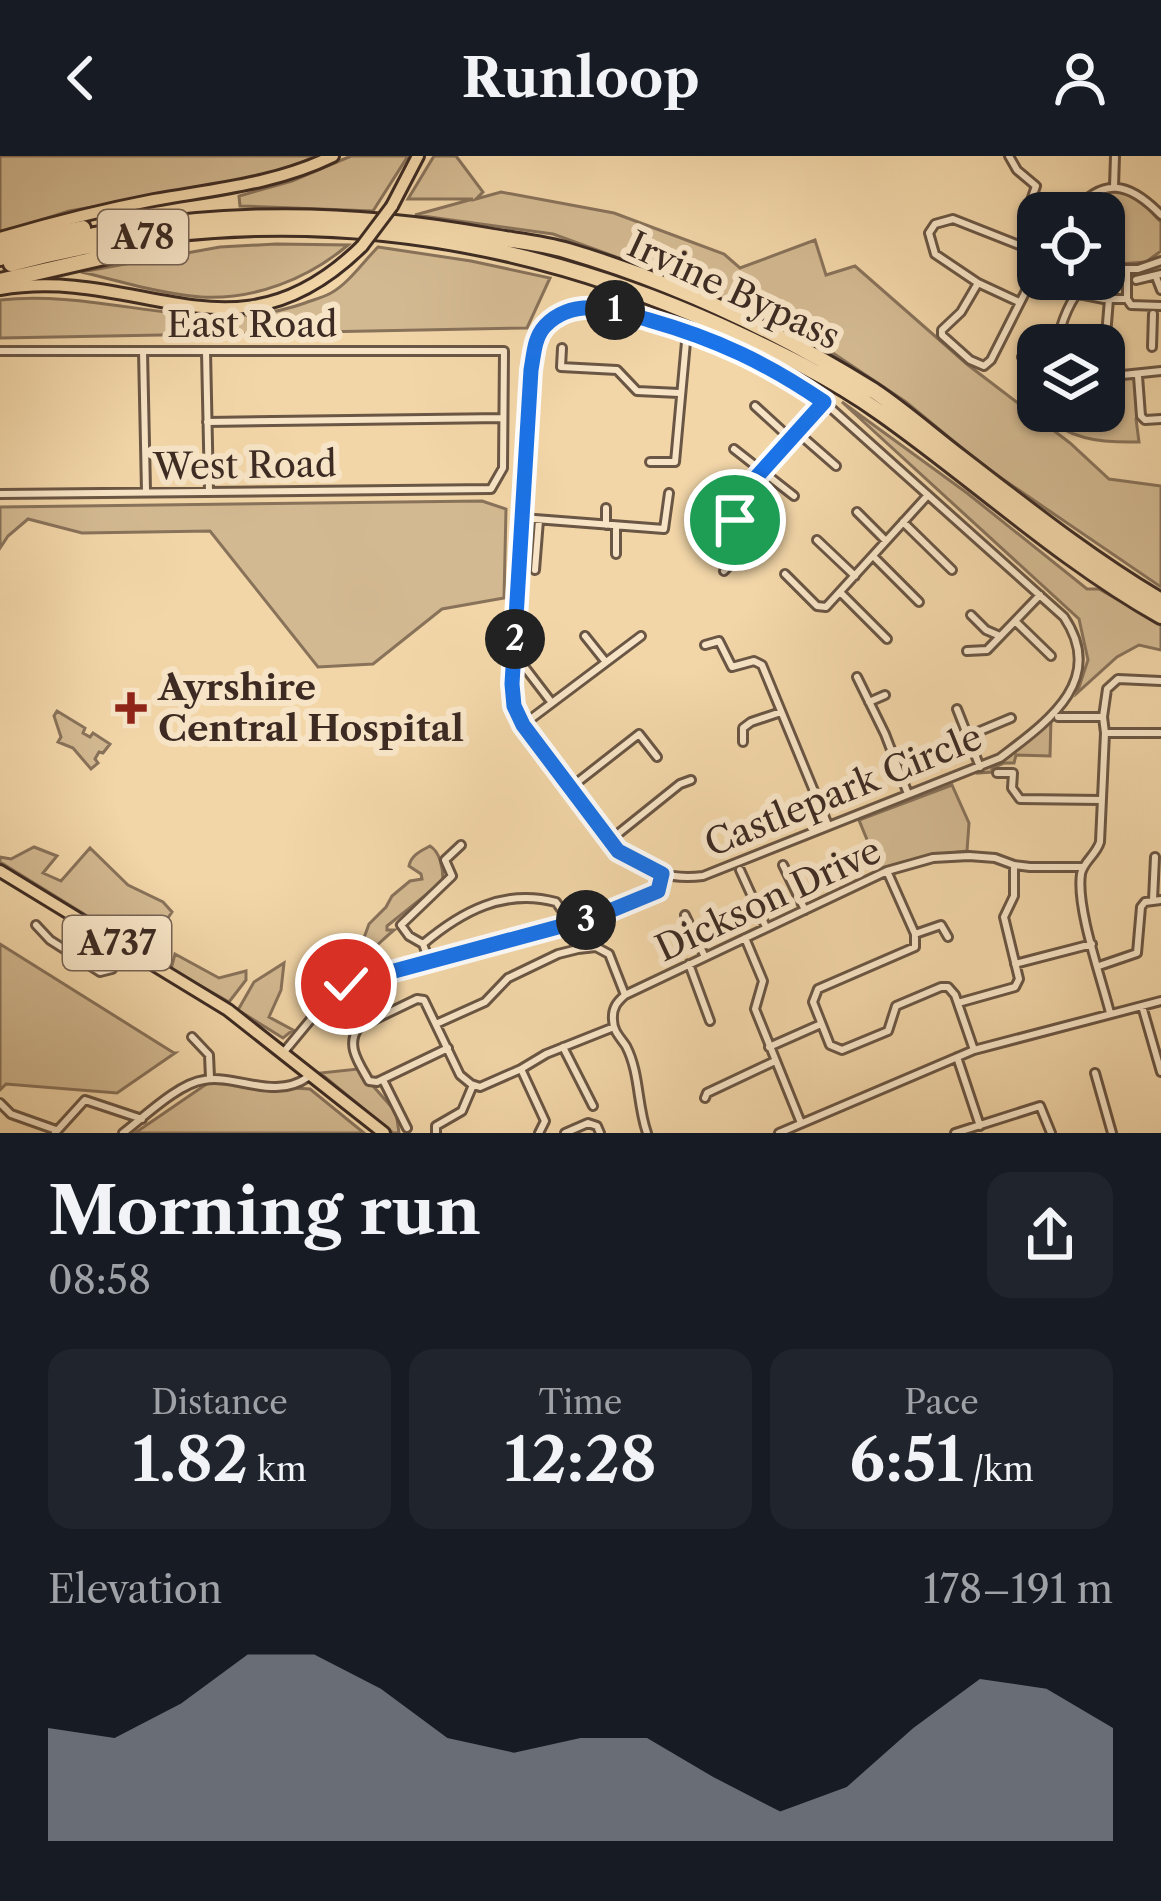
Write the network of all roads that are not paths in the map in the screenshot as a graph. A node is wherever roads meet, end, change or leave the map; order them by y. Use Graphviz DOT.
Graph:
graph roads {
  1 [pos="418,156"];
  2 [pos="1009,156"];
  3 [pos="1115,156"];
  4 [pos="330,158"];
  5 [pos="1114,187"];
  6 [pos="1034,192"];
  7 [pos="1095,192"];
  8 [pos="1161,215"];
  9 [pos="213,218"];
  10 [pos="289,227"];
  11 [pos="1017,239"];
  12 [pos="0,241"];
  13 [pos="0,258"];
  14 [pos="1161,261"];
  15 [pos="0,267"];
  16 [pos="1127,270"];
  17 [pos="1158,276"];
  18 [pos="1136,280"];
  19 [pos="978,283"];
  20 [pos="0,285"];
  21 [pos="1161,290"];
  22 [pos="1127,299"];
  23 [pos="1019,302"];
  24 [pos="1161,306"];
  25 [pos="1154,314"];
  26 [pos="1157,324"];
  27 [pos="687,331"];
  28 [pos="1152,347"];
  29 [pos="562,349"];
  30 [pos="0,351"];
  31 [pos="143,351"];
  32 [pos="206,351"];
  33 [pos="1161,371"];
  34 [pos="1143,374"];
  35 [pos="1125,375"];
  36 [pos="680,393"];
  37 [pos="824,402"];
  38 [pos="755,406"];
  39 [pos="503,418"];
  40 [pos="1161,418"];
  41 [pos="207,422"];
  42 [pos="794,435"];
  43 [pos="734,449"];
  44 [pos="650,462"];
  45 [pos="836,466"];
  46 [pos="763,470"];
  47 [pos="209,492"];
  48 [pos="146,493"];
  49 [pos="668,493"];
  50 [pos="0,494"];
  51 [pos="929,494"];
  52 [pos="794,496"];
  53 [pos="606,508"];
  54 [pos="857,512"];
  55 [pos="522,518"];
  56 [pos="539,520"];
  57 [pos="903,522"];
  58 [pos="606,525"];
  59 [pos="616,526"];
  60 [pos="817,540"];
  61 [pos="886,541"];
  62 [pos="616,554"];
  63 [pos="872,556"];
  64 [pos="536,569"];
  65 [pos="952,570"];
  66 [pos="724,571"];
  67 [pos="785,574"];
  68 [pos="855,576"];
  69 [pos="840,592"];
  70 [pos="1040,596"];
  71 [pos="1161,601"];
  72 [pos="919,602"];
  73 [pos="971,615"];
  74 [pos="1161,616"];
  75 [pos="1016,622"];
  76 [pos="585,636"];
  77 [pos="641,636"];
  78 [pos="1000,637"];
  79 [pos="887,639"];
  80 [pos="705,645"];
  81 [pos="967,650"];
  82 [pos="1051,656"];
  83 [pos="605,662"];
  84 [pos="526,669"];
  85 [pos="857,677"];
  86 [pos="1161,681"];
  87 [pos="885,695"];
  88 [pos="869,702"];
  89 [pos="552,703"];
  90 [pos="957,709"];
  91 [pos="781,712"];
  92 [pos="1058,716"];
  93 [pos="1103,717"];
  94 [pos="1011,718"];
  95 [pos="523,725"];
  96 [pos="1105,733"];
  97 [pos="1161,733"];
  98 [pos="968,736"];
  99 [pos="743,742"];
  100 [pos="657,757"];
  101 [pos="980,766"];
  102 [pos="671,771"];
  103 [pos="997,773"];
  104 [pos="691,780"];
  105 [pos="680,784"];
  106 [pos="570,788"];
  107 [pos="908,794"];
  108 [pos="1101,800"];
  109 [pos="828,825"];
  110 [pos="609,841"];
  111 [pos="460,845"];
  112 [pos="1154,857"];
  113 [pos="1014,865"];
  114 [pos="783,866"];
  115 [pos="1083,867"];
  116 [pos="740,870"];
  117 [pos="0,871"];
  118 [pos="886,871"];
  119 [pos="662,874"];
  120 [pos="1157,900"];
  121 [pos="561,909"];
  122 [pos="805,910"];
  123 [pos="685,915"];
  124 [pos="36,925"];
  125 [pos="767,928"];
  126 [pos="915,934"];
  127 [pos="947,937"];
  128 [pos="745,938"];
  129 [pos="423,944"];
  130 [pos="1092,944"];
  131 [pos="125,948"];
  132 [pos="705,957"];
  133 [pos="429,961"];
  134 [pos="689,964"];
  135 [pos="1015,964"];
  136 [pos="1098,967"];
  137 [pos="625,994"];
  138 [pos="1161,1001"];
  139 [pos="958,1003"];
  140 [pos="1142,1006"];
  141 [pos="1110,1014"];
  142 [pos="710,1021"];
  143 [pos="436,1024"];
  144 [pos="821,1024"];
  145 [pos="614,1027"];
  146 [pos="192,1037"];
  147 [pos="563,1047"];
  148 [pos="769,1047"];
  149 [pos="448,1048"];
  150 [pos="974,1050"];
  151 [pos="283,1053"];
  152 [pos="957,1057"];
  153 [pos="776,1061"];
  154 [pos="521,1069"];
  155 [pos="1161,1072"];
  156 [pos="1095,1073"];
  157 [pos="311,1075"];
  158 [pos="210,1078"];
  159 [pos="383,1080"];
  160 [pos="473,1085"];
  161 [pos="705,1098"];
  162 [pos="0,1102"];
  163 [pos="593,1106"];
  164 [pos="142,1119"];
  165 [pos="801,1124"];
  166 [pos="980,1126"];
  167 [pos="407,1128"];
  168 [pos="55,1132"];
  169 [pos="123,1133"];
  170 [pos="384,1133"];
  171 [pos="436,1133"];
  172 [pos="539,1133"];
  173 [pos="565,1133"];
  174 [pos="600,1133"];
  175 [pos="646,1133"];
  176 [pos="779,1133"];
  177 [pos="955,1133"];
  178 [pos="1051,1133"];
  179 [pos="1112,1133"];
  1 -- 20 [label="main road, bridge"];
  2 -- 6 [label="street"];
  3 -- 5 [label="street"];
  4 -- 12 [label="main road"];
  5 -- 7 [label="street"];
  5 -- 8 [label="street"];
  9 -- 12 [label="highway"];
  9 -- 13 [label="highway, Irvine Bypass / A78"];
  9 -- 71 [label="highway, Irvine Bypass / A78"];
  10 -- 15 [label="highway, Irvine Bypass / A78"];
  10 -- 20 [label="highway"];
  10 -- 74 [label="highway, Irvine Bypass / A78"];
  11 -- 19 [label="street"];
  14 -- 16 [label="street"];
  16 -- 22 [label="street"];
  17 -- 18 [label="street"];
  17 -- 21 [label="street"];
  19 -- 23 [label="street"];
  19 -- 23 [label="street"];
  22 -- 24 [label="street"];
  25 -- 26 [label="street"];
  26 -- 28 [label="street"];
  27 -- 36 [label="street"];
  27 -- 37 [label="street, Castlepark Circle"];
  27 -- 55 [label="street, Castlepark Circle"];
  29 -- 36 [label="street"];
  30 -- 31 [label="street, East Road"];
  31 -- 32 [label="street, East Road"];
  31 -- 48 [label="street"];
  32 -- 39 [label="street, East Road"];
  32 -- 41 [label="street"];
  33 -- 34 [label="street"];
  34 -- 35 [label="street"];
  34 -- 40 [label="street"];
  36 -- 44 [label="street"];
  37 -- 42 [label="street"];
  37 -- 51 [label="street, Castlepark Circle"];
  38 -- 42 [label="street"];
  39 -- 41 [label="street"];
  39 -- 47 [label="street, West Road"];
  41 -- 47 [label="street"];
  42 -- 45 [label="street"];
  42 -- 46 [label="street"];
  43 -- 46 [label="street"];
  46 -- 52 [label="street"];
  46 -- 66 [label="street"];
  47 -- 48 [label="street, West Road"];
  48 -- 50 [label="street, West Road"];
  49 -- 59 [label="street"];
  51 -- 57 [label="street"];
  51 -- 70 [label="street, Castlepark Circle"];
  53 -- 58 [label="street"];
  54 -- 61 [label="street"];
  55 -- 56 [label="street"];
  55 -- 95 [label="street, Castlepark Circle"];
  56 -- 58 [label="street"];
  56 -- 64 [label="street"];
  57 -- 61 [label="street"];
  57 -- 65 [label="street"];
  58 -- 59 [label="street"];
  59 -- 62 [label="street"];
  60 -- 68 [label="street"];
  61 -- 63 [label="street"];
  63 -- 68 [label="street"];
  63 -- 72 [label="street"];
  67 -- 69 [label="street"];
  68 -- 69 [label="street"];
  69 -- 79 [label="street"];
  70 -- 75 [label="street"];
  70 -- 101 [label="street, Castlepark Circle"];
  73 -- 78 [label="street"];
  75 -- 78 [label="street"];
  75 -- 82 [label="street"];
  76 -- 83 [label="street"];
  77 -- 83 [label="street"];
  78 -- 81 [label="street"];
  80 -- 91 [label="street"];
  83 -- 89 [label="street"];
  84 -- 89 [label="street"];
  85 -- 88 [label="street"];
  86 -- 93 [label="street"];
  87 -- 88 [label="street"];
  88 -- 107 [label="street"];
  89 -- 95 [label="street"];
  90 -- 98 [label="street"];
  91 -- 99 [label="street"];
  91 -- 109 [label="street"];
  92 -- 93 [label="street"];
  93 -- 96 [label="street"];
  94 -- 98 [label="street"];
  95 -- 106 [label="street, Castlepark Circle"];
  96 -- 97 [label="street"];
  96 -- 108 [label="street"];
  98 -- 101 [label="street"];
  100 -- 106 [label="street"];
  101 -- 107 [label="street, Castlepark Circle"];
  102 -- 105 [label="street"];
  103 -- 108 [label="street"];
  104 -- 105 [label="street"];
  105 -- 110 [label="street"];
  106 -- 110 [label="street, Castlepark Circle"];
  107 -- 109 [label="street, Castlepark Circle"];
  108 -- 115 [label="street"];
  109 -- 119 [label="street, Castlepark Circle"];
  110 -- 119 [label="street, Castlepark Circle"];
  111 -- 129 [label="street"];
  112 -- 120 [label="street"];
  113 -- 115 [label="street, Dickson Drive"];
  113 -- 118 [label="street, Dickson Drive"];
  113 -- 135 [label="street"];
  114 -- 122 [label="street"];
  115 -- 130 [label="street"];
  116 -- 125 [label="street"];
  117 -- 131 [label="main road, A737"];
  118 -- 122 [label="street, Dickson Drive"];
  118 -- 126 [label="street"];
  119 -- 133 [label="street"];
  120 -- 136 [label="street"];
  121 -- 129 [label="street"];
  122 -- 125 [label="street, Dickson Drive"];
  123 -- 132 [label="street"];
  124 -- 131 [label="street"];
  125 -- 128 [label="street, Dickson Drive"];
  126 -- 127 [label="street"];
  126 -- 144 [label="street"];
  128 -- 132 [label="street, Dickson Drive"];
  128 -- 148 [label="street"];
  129 -- 133 [label="street"];
  130 -- 135 [label="street"];
  130 -- 136 [label="street"];
  131 -- 151 [label="main road, A737"];
  132 -- 134 [label="street, Dickson Drive"];
  133 -- 151 [label="street"];
  134 -- 137 [label="street, Dickson Drive"];
  134 -- 142 [label="street"];
  135 -- 139 [label="street"];
  136 -- 141 [label="street"];
  137 -- 143 [label="street"];
  137 -- 145 [label="street, Dickson Drive"];
  138 -- 140 [label="street"];
  139 -- 144 [label="street"];
  139 -- 150 [label="street"];
  140 -- 141 [label="street"];
  140 -- 155 [label="street"];
  141 -- 150 [label="street"];
  143 -- 149 [label="street"];
  143 -- 159 [label="street"];
  144 -- 148 [label="street"];
  145 -- 147 [label="street"];
  145 -- 175 [label="street"];
  146 -- 158 [label="street"];
  147 -- 154 [label="street"];
  147 -- 163 [label="street"];
  148 -- 153 [label="street"];
  149 -- 159 [label="street"];
  149 -- 160 [label="street"];
  150 -- 152 [label="street"];
  151 -- 157 [label="main road, A737"];
  152 -- 165 [label="street"];
  152 -- 166 [label="street"];
  153 -- 161 [label="street"];
  153 -- 165 [label="street"];
  154 -- 160 [label="street"];
  154 -- 172 [label="street"];
  156 -- 179 [label="street"];
  157 -- 158 [label="street"];
  157 -- 170 [label="main road, A737"];
  158 -- 164 [label="street"];
  159 -- 167 [label="street"];
  160 -- 171 [label="street"];
  162 -- 168 [label="street"];
  164 -- 168 [label="street"];
  164 -- 169 [label="street"];
  165 -- 176 [label="street"];
  166 -- 177 [label="street"];
  166 -- 178 [label="street"];
  173 -- 174 [label="street"];
}
